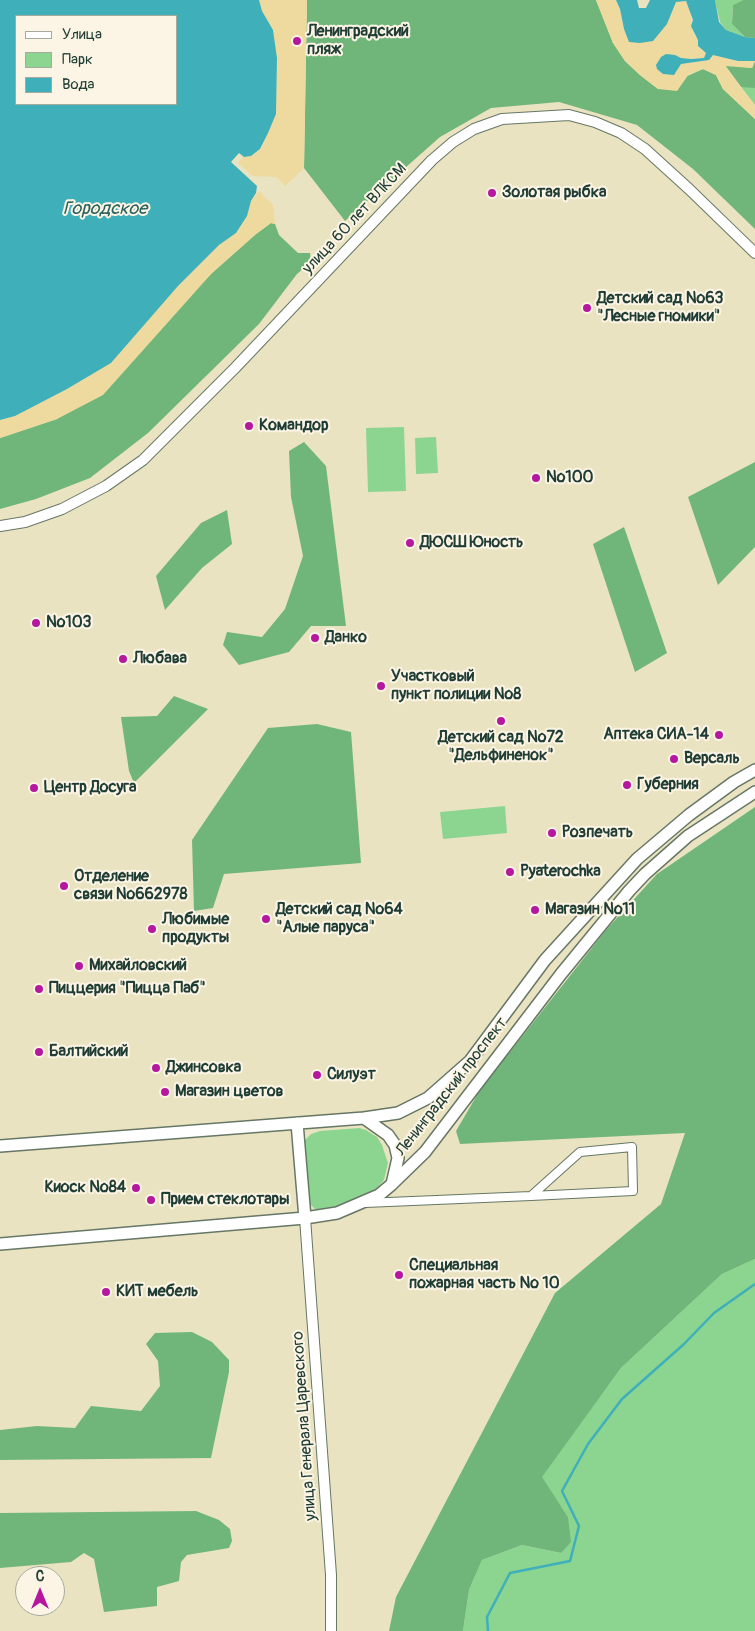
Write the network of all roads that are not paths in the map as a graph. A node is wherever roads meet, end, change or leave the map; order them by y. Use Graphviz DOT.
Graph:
graph roads {
  1 [pos="755,253"];
  2 [pos="0,526"];
  3 [pos="755,770"];
  4 [pos="755,792"];
  5 [pos="364,1118"];
  6 [pos="297,1123"];
  7 [pos="0,1146"];
  8 [pos="392,1185"];
  9 [pos="531,1196"];
  10 [pos="362,1203"];
  11 [pos="305,1218"];
  12 [pos="0,1244"];
  13 [pos="331,1631"];
  1 -- 2 [label="street, улица 60 лет ВЛКСМ"];
  3 -- 5 [label="main road, Ленинградский проспект"];
  4 -- 8 [label="main road, Ленинградский проспект"];
  5 -- 6 [label="main road, Ленинградский проспект"];
  5 -- 8 [label="main road"];
  6 -- 7 [label="main road, Ленинградский проспект"];
  6 -- 11 [label="main road"];
  8 -- 10 [label="main road, Ленинградский проспект"];
  9 -- 9 [label="street"];
  9 -- 10 [label="street"];
  10 -- 11 [label="main road, Ленинградский проспект"];
  11 -- 12 [label="main road, Ленинградский проспект"];
  11 -- 13 [label="street, улица Генерала Царевского"];
}
